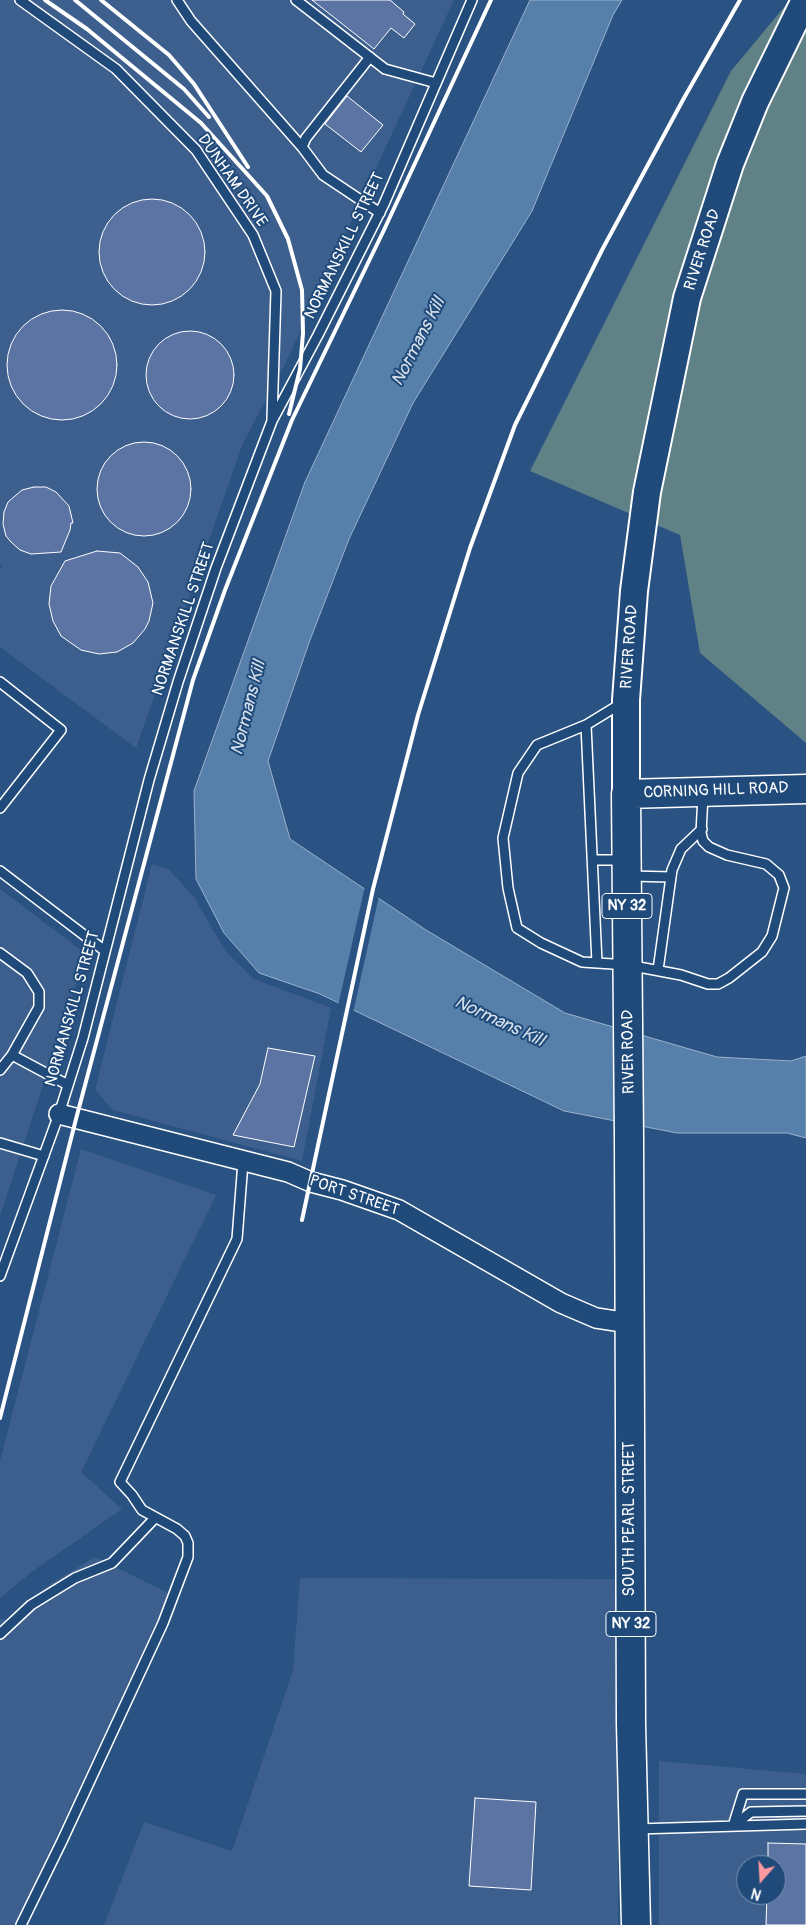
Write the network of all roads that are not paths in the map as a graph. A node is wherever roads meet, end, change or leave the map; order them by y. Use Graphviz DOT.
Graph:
graph roads {
  1 [pos="20,0"];
  2 [pos="177,0"];
  3 [pos="296,0"];
  4 [pos="472,0"];
  5 [pos="805,0"];
  6 [pos="370,57"];
  7 [pos="436,83"];
  8 [pos="302,147"];
  9 [pos="380,213"];
  10 [pos="272,421"];
  11 [pos="0,682"];
  12 [pos="626,700"];
  13 [pos="586,725"];
  14 [pos="806,789"];
  15 [pos="704,791"];
  16 [pos="626,794"];
  17 [pos="0,808"];
  18 [pos="702,829"];
  19 [pos="593,860"];
  20 [pos="627,868"];
  21 [pos="0,871"];
  22 [pos="671,877"];
  23 [pos="106,951"];
  24 [pos="0,953"];
  25 [pos="597,963"];
  26 [pos="628,965"];
  27 [pos="658,970"];
  28 [pos="12,1055"];
  29 [pos="0,1070"];
  30 [pos="68,1084"];
  31 [pos="59,1114"];
  32 [pos="0,1143"];
  33 [pos="44,1156"];
  34 [pos="243,1162"];
  35 [pos="0,1276"];
  36 [pos="629,1323"];
  37 [pos="155,1518"];
  38 [pos="0,1634"];
  39 [pos="806,1794"];
  40 [pos="806,1811"];
  41 [pos="806,1824"];
  42 [pos="733,1826"];
  43 [pos="633,1829"];
  44 [pos="20,1925"];
  45 [pos="636,1925"];
  1 -- 10 [label="lane, DUNHAM DRIVE"];
  2 -- 8 [label="lane"];
  3 -- 6 [label="lane"];
  4 -- 7 [label="lane, NORMANSKILL STREET"];
  5 -- 12 [label="main road, RIVER ROAD"];
  6 -- 7 [label="lane"];
  6 -- 8 [label="lane"];
  7 -- 9 [label="lane, NORMANSKILL STREET"];
  8 -- 9 [label="lane"];
  9 -- 10 [label="lane, NORMANSKILL STREET"];
  10 -- 23 [label="lane, NORMANSKILL STREET"];
  11 -- 17 [label="lane"];
  12 -- 13 [label="lane"];
  12 -- 16 [label="main road, RIVER ROAD"];
  13 -- 19 [label="lane"];
  13 -- 25 [label="lane"];
  14 -- 15 [label="main road, CORNING HILL ROAD"];
  15 -- 16 [label="main road, CORNING HILL ROAD"];
  15 -- 18 [label="lane"];
  16 -- 20 [label="main road, RIVER ROAD / NY 32"];
  18 -- 22 [label="lane"];
  18 -- 27 [label="lane"];
  19 -- 20 [label="lane"];
  19 -- 25 [label="lane"];
  20 -- 22 [label="lane"];
  20 -- 26 [label="main road, RIVER ROAD / NY 32"];
  21 -- 23 [label="lane"];
  22 -- 27 [label="lane"];
  23 -- 30 [label="lane, NORMANSKILL STREET"];
  24 -- 28 [label="lane"];
  25 -- 26 [label="lane"];
  26 -- 27 [label="lane"];
  26 -- 36 [label="main road, RIVER ROAD / NY 32"];
  28 -- 29 [label="lane"];
  28 -- 30 [label="lane"];
  30 -- 31 [label="lane, NORMANSKILL STREET"];
  31 -- 33 [label="lane, NORMANSKILL STREET"];
  31 -- 34 [label="street, PORT STREET"];
  32 -- 33 [label="lane"];
  33 -- 35 [label="lane, NORMANSKILL STREET"];
  34 -- 36 [label="street, PORT STREET"];
  34 -- 37 [label="lane"];
  36 -- 43 [label="main road, SOUTH PEARL STREET / NY 32"];
  37 -- 38 [label="lane"];
  37 -- 44 [label="lane"];
  39 -- 42 [label="lane"];
  40 -- 42 [label="lane"];
  41 -- 42 [label="lane"];
  42 -- 43 [label="lane"];
  43 -- 45 [label="main road, SOUTH PEARL STREET / NY 32"];
}
